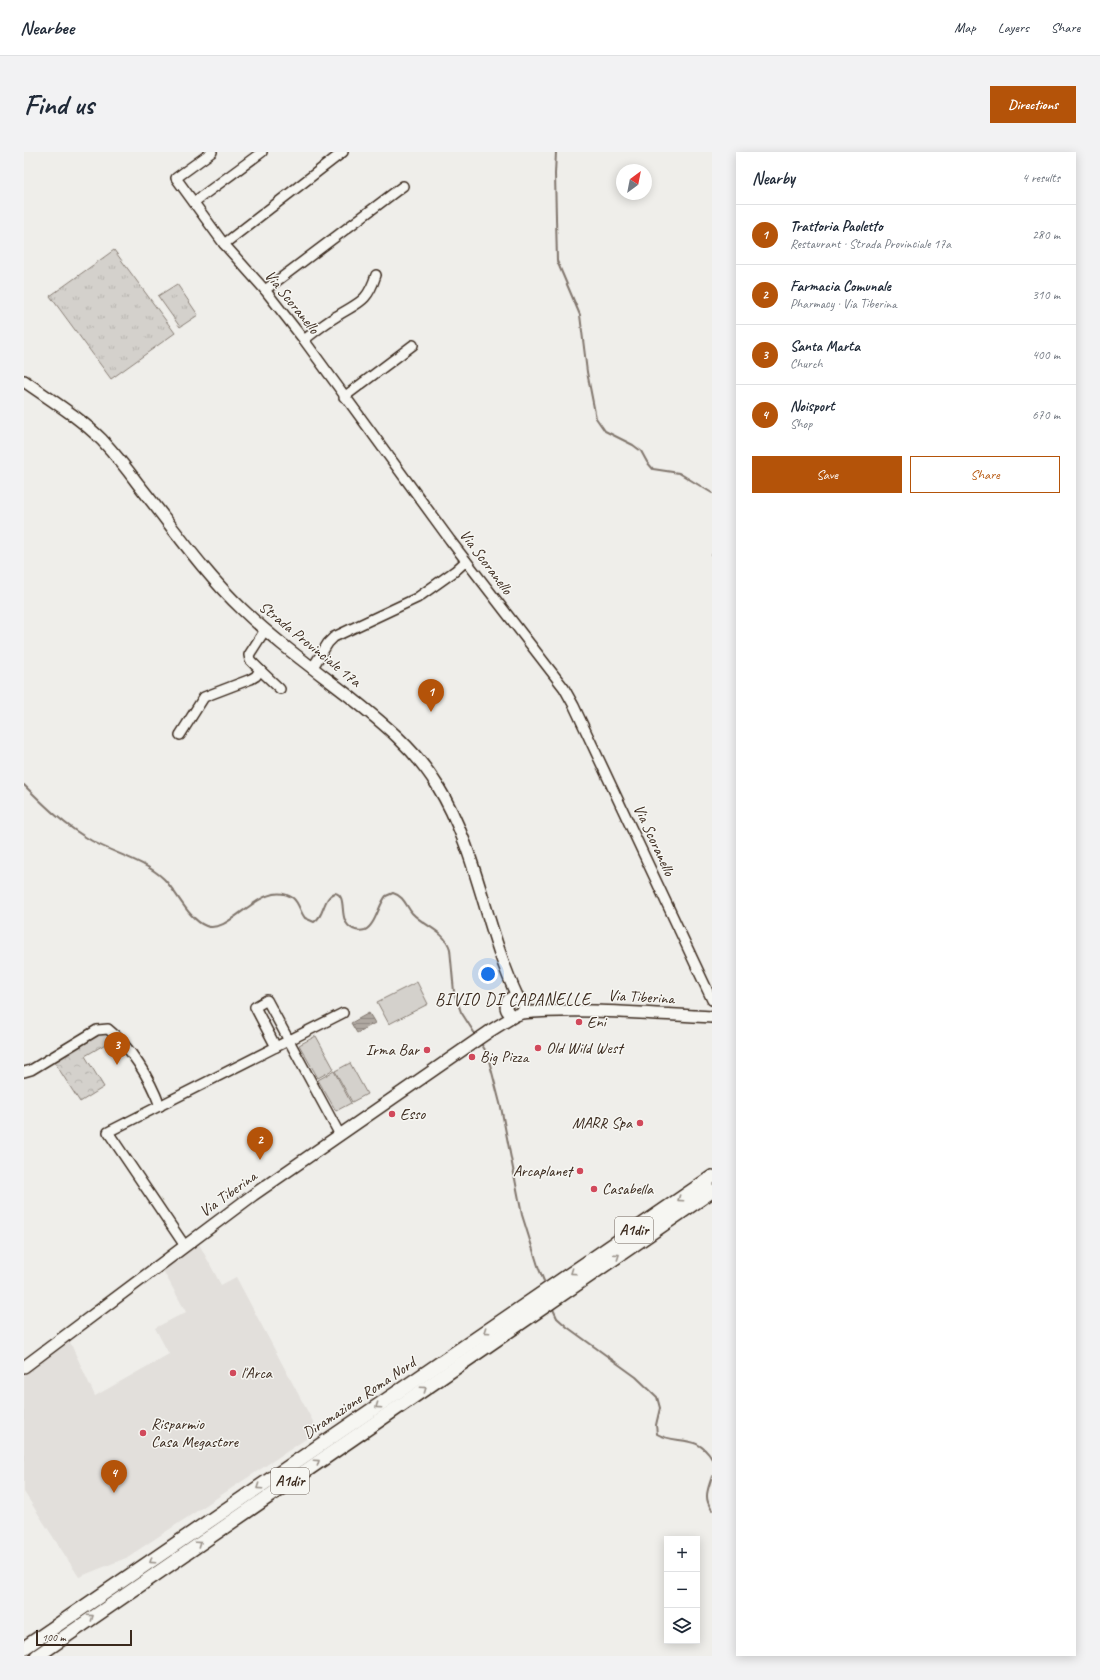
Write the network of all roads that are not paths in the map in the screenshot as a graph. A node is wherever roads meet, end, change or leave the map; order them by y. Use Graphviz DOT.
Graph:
graph roads {
  1 [pos="212,152"];
  2 [pos="262,152"];
  3 [pos="343,152"];
  4 [pos="403,186"];
  5 [pos="194,202"];
  6 [pos="224,244"];
  7 [pos="376,275"];
  8 [pos="265,290"];
  9 [pos="304,340"];
  10 [pos="413,345"];
  11 [pos="24,382"];
  12 [pos="344,397"];
  13 [pos="466,561"];
  14 [pos="265,630"];
  15 [pos="313,668"];
  16 [pos="260,670"];
  17 [pos="280,689"];
  18 [pos="180,735"];
  19 [pos="712,1000"];
  20 [pos="514,1001"];
  21 [pos="547,1011"];
  22 [pos="343,1013"];
  23 [pos="518,1014"];
  24 [pos="712,1017"];
  25 [pos="492,1030"];
  26 [pos="289,1040"];
  27 [pos="276,1047"];
  28 [pos="24,1072"];
  29 [pos="160,1106"];
  30 [pos="340,1135"];
  31 [pos="712,1177"];
  32 [pos="712,1191"];
  33 [pos="185,1246"];
  34 [pos="559,1289"];
  35 [pos="542,1301"];
  36 [pos="24,1367"];
  37 [pos="24,1648"];
  38 [pos="37,1656"];
  1 -- 5 [label="street, Via Scoranello"];
  2 -- 5 [label="street"];
  3 -- 6 [label="street"];
  4 -- 8 [label="street"];
  5 -- 6 [label="street, Via Scoranello"];
  6 -- 8 [label="street, Via Scoranello"];
  7 -- 9 [label="street"];
  8 -- 9 [label="street, Via Scoranello"];
  9 -- 12 [label="street, Via Scoranello"];
  10 -- 12 [label="street"];
  11 -- 14 [label="main road, Strada Provinciale 17a"];
  12 -- 13 [label="street, Via Scoranello"];
  13 -- 15 [label="street"];
  13 -- 19 [label="street, Via Scoranello"];
  14 -- 15 [label="main road, Strada Provinciale 17a"];
  14 -- 16 [label="street"];
  15 -- 20 [label="main road, Strada Provinciale 17a"];
  16 -- 17 [label="street"];
  16 -- 18 [label="street"];
  20 -- 21 [label="main road"];
  20 -- 23 [label="main road, Strada Provinciale 17a"];
  20 -- 23 [label="main road"];
  20 -- 25 [label="main road"];
  21 -- 23 [label="main road, Via Tiberina"];
  21 -- 24 [label="main road, Via Tiberina"];
  22 -- 26 [label="street"];
  23 -- 25 [label="main road, Via Tiberina"];
  25 -- 30 [label="main road, Via Tiberina"];
  26 -- 27 [label="street"];
  26 -- 27 [label="street"];
  26 -- 30 [label="street"];
  27 -- 29 [label="street"];
  28 -- 29 [label="street"];
  29 -- 33 [label="street"];
  30 -- 33 [label="main road, Via Tiberina"];
  31 -- 34 [label="highway, Diramazione Roma Nord / A1dir, one-way"];
  34 -- 32 [label="highway, Diramazione Roma Nord / A1dir, one-way"];
  33 -- 36 [label="main road, Via Tiberina"];
  34 -- 35 [label="highway, Diramazione Roma Nord / A1dir"];
  35 -- 37 [label="highway, Diramazione Roma Nord / A1dir, one-way"];
  38 -- 35 [label="highway, Diramazione Roma Nord / A1dir, one-way"];
}
